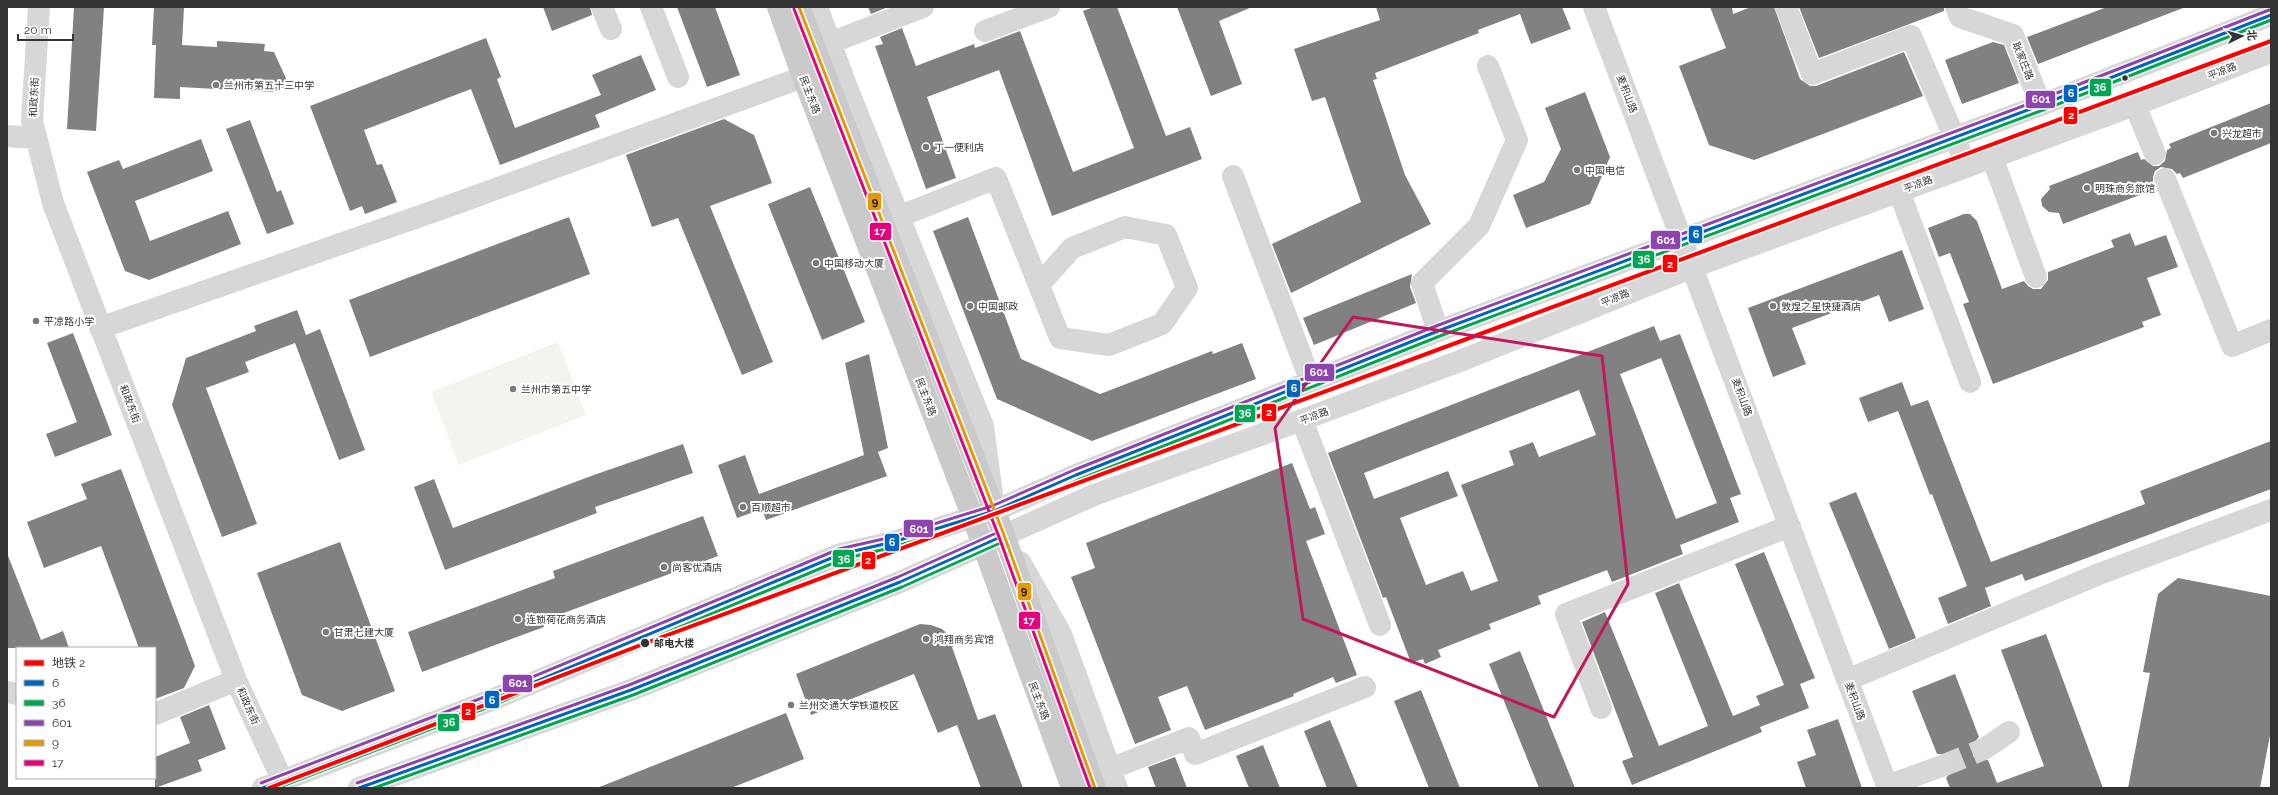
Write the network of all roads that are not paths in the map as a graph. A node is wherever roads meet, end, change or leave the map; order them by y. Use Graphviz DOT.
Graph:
graph roads {
  1 [pos="39,7"];
  2 [pos="602,7"];
  3 [pos="651,7"];
  4 [pos="778,7"];
  5 [pos="799,7"];
  6 [pos="817,7"];
  7 [pos="923,7"];
  8 [pos="1049,7"];
  9 [pos="1594,7"];
  10 [pos="1786,7"];
  11 [pos="1956,7"];
  12 [pos="2271,15"];
  13 [pos="611,29"];
  14 [pos="985,31"];
  15 [pos="830,43"];
  16 [pos="2271,52"];
  17 [pos="1488,66"];
  18 [pos="678,77"];
  19 [pos="803,77"];
  20 [pos="2041,105"];
  21 [pos="2135,105"];
  22 [pos="7,136"];
  23 [pos="1954,137"];
  24 [pos="36,138"];
  25 [pos="2155,154"];
  26 [pos="1992,157"];
  27 [pos="1967,167"];
  28 [pos="1233,176"];
  29 [pos="2165,179"];
  30 [pos="1899,191"];
  31 [pos="898,216"];
  32 [pos="1683,238"];
  33 [pos="1693,267"];
  34 [pos="2036,277"];
  35 [pos="1039,285"];
  36 [pos="100,328"];
  37 [pos="2271,330"];
  38 [pos="1438,331"];
  39 [pos="1311,382"];
  40 [pos="1970,382"];
  41 [pos="1302,420"];
  42 [pos="2271,510"];
  43 [pos="994,511"];
  44 [pos="973,518"];
  45 [pos="1790,526"];
  46 [pos="1004,535"];
  47 [pos="983,546"];
  48 [pos="1380,625"];
  49 [pos="236,680"];
  50 [pos="1847,680"];
  51 [pos="1365,687"];
  52 [pos="1601,708"];
  53 [pos="156,714"];
  54 [pos="2009,732"];
  55 [pos="1984,749"];
  56 [pos="1942,766"];
  57 [pos="1113,778"];
  58 [pos="278,786"];
  59 [pos="1887,787"];
  60 [pos="359,788"];
  61 [pos="1072,788"];
  62 [pos="1095,788"];
  1 -- 24 [label="street, 和政东街"];
  2 -- 13 [label="street"];
  3 -- 18 [label="street"];
  4 -- 19 [label="main road, 民主东路"];
  5 -- 43 [label="main road, 民主东路"];
  6 -- 15 [label="street, 民主东路"];
  7 -- 15 [label="street"];
  8 -- 14 [label="street"];
  9 -- 32 [label="street, 麦积山路"];
  10 -- 23 [label="street"];
  11 -- 20 [label="street, 耿家庄路"];
  12 -- 20 [label="street"];
  15 -- 31 [label="street, 民主东路"];
  16 -- 21 [label="street, 平凉路"];
  17 -- 38 [label="street"];
  19 -- 36 [label="street"];
  19 -- 44 [label="main road, 民主东路"];
  20 -- 23 [label="street"];
  21 -- 25 [label="street"];
  21 -- 26 [label="street, 平凉路"];
  22 -- 24 [label="street"];
  23 -- 27 [label="street"];
  23 -- 32 [label="street"];
  24 -- 36 [label="street, 和政东街"];
  26 -- 27 [label="street, 平凉路"];
  26 -- 34 [label="street"];
  27 -- 30 [label="street, 平凉路"];
  28 -- 39 [label="street"];
  29 -- 37 [label="street"];
  30 -- 33 [label="street, 平凉路"];
  30 -- 40 [label="street"];
  31 -- 35 [label="street"];
  31 -- 43 [label="street, 民主东路"];
  32 -- 33 [label="street, 麦积山路"];
  32 -- 38 [label="street"];
  33 -- 41 [label="street, 平凉路"];
  33 -- 45 [label="street, 麦积山路"];
  35 -- 35 [label="street"];
  36 -- 49 [label="street, 和政东街"];
  38 -- 39 [label="street"];
  39 -- 43 [label="street"];
  41 -- 46 [label="street, 平凉路"];
  41 -- 48 [label="street"];
  42 -- 50 [label="street"];
  43 -- 44 [label="street"];
  43 -- 46 [label="main road, 民主东路"];
  44 -- 47 [label="main road, 民主东路"];
  44 -- 58 [label="street"];
  45 -- 50 [label="street, 麦积山路"];
  45 -- 52 [label="street"];
  46 -- 47 [label="street, 平凉路"];
  46 -- 57 [label="street, 民主东路"];
  46 -- 62 [label="main road, 民主东路"];
  47 -- 60 [label="street, 平凉路"];
  47 -- 61 [label="main road, 民主东路"];
  49 -- 53 [label="street"];
  49 -- 58 [label="street, 和政东街"];
  50 -- 59 [label="street, 麦积山路"];
  51 -- 57 [label="street"];
  54 -- 55 [label="street"];
  56 -- 59 [label="street"];
}
